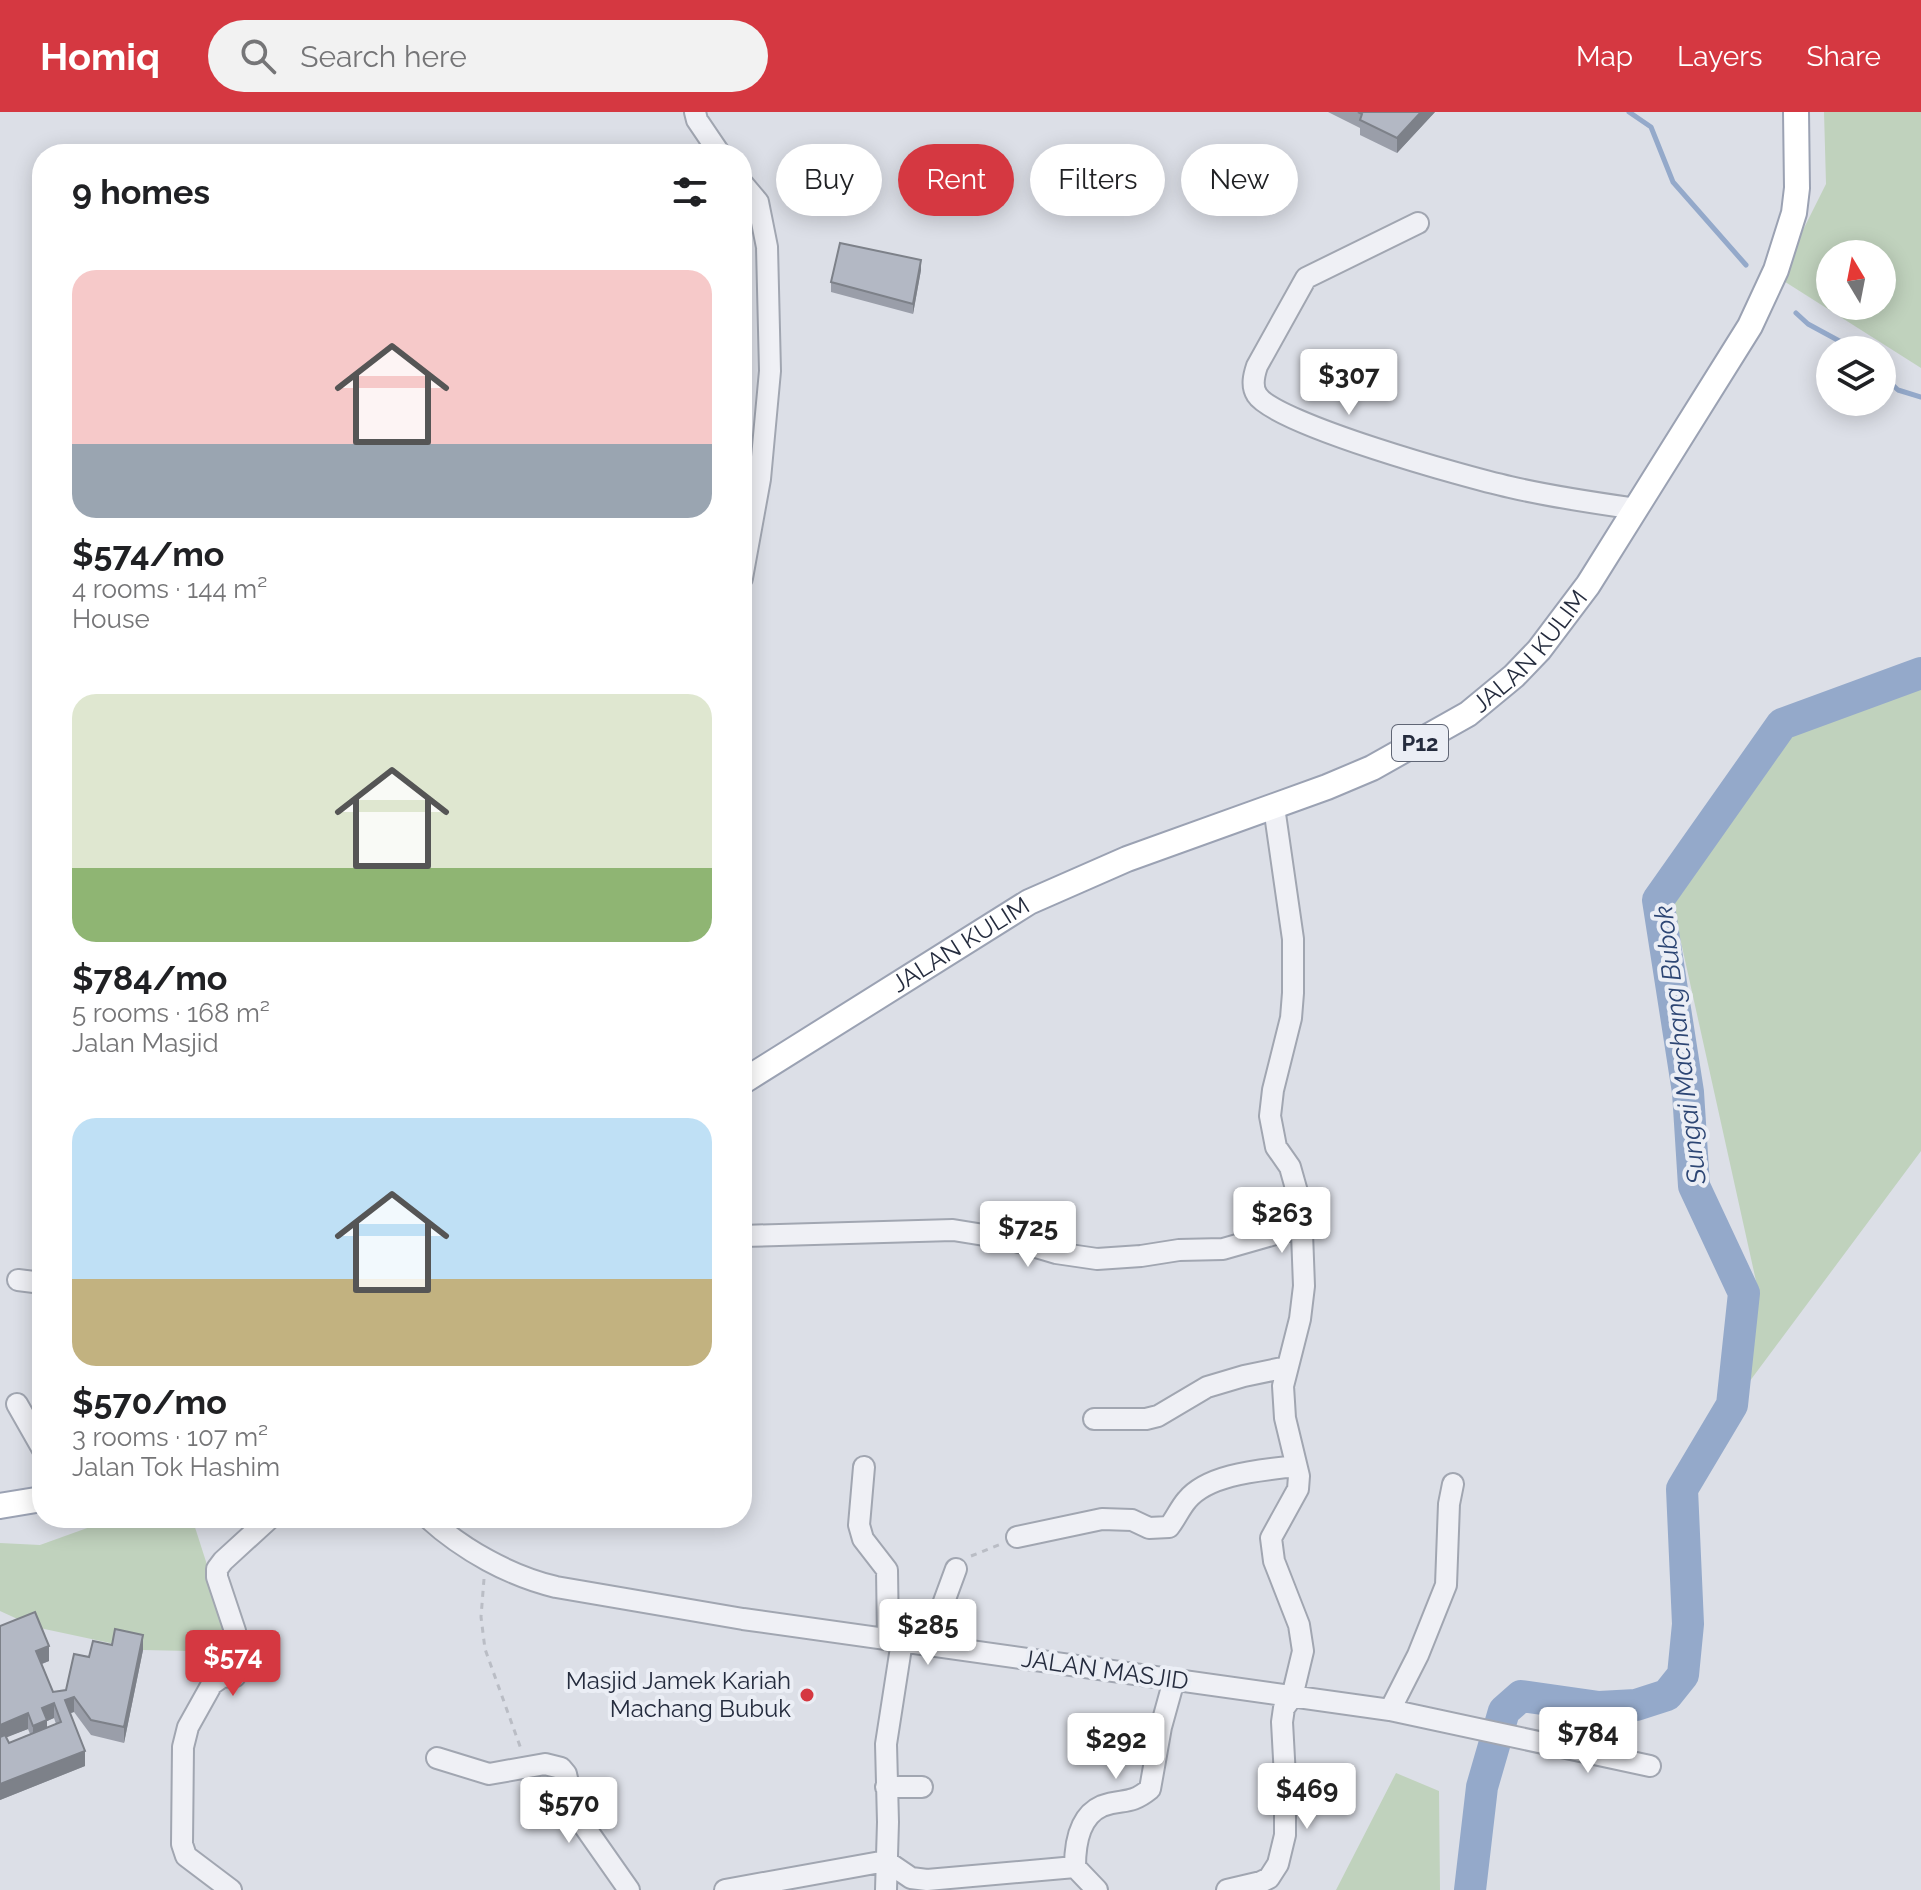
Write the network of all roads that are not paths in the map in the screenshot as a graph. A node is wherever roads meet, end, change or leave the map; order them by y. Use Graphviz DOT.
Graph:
graph roads {
  1 [pos="695,112"];
  2 [pos="1796,112"];
  3 [pos="713,144"];
  4 [pos="752,195"];
  5 [pos="1418,223"];
  6 [pos="1637,509"];
  7 [pos="752,523"];
  8 [pos="1274,807"];
  9 [pos="752,1076"];
  10 [pos="1303,1226"];
  11 [pos="752,1236"];
  12 [pos="18,1280"];
  13 [pos="32,1282"];
  14 [pos="1287,1367"];
  15 [pos="17,1404"];
  16 [pos="1094,1419"];
  17 [pos="32,1430"];
  18 [pos="1296,1466"];
  19 [pos="864,1467"];
  20 [pos="1453,1484"];
  21 [pos="32,1501"];
  22 [pos="0,1506"];
  23 [pos="259,1528"];
  24 [pos="442,1528"];
  25 [pos="1017,1537"];
  26 [pos="956,1569"];
  27 [pos="895,1640"];
  28 [pos="928,1645"];
  29 [pos="1174,1680"];
  30 [pos="1292,1697"];
  31 [pos="1390,1710"];
  32 [pos="437,1758"];
  33 [pos="1650,1766"];
  34 [pos="886,1787"];
  35 [pos="922,1787"];
  36 [pos="886,1861"];
  37 [pos="1075,1867"];
  38 [pos="231,1890"];
  39 [pos="629,1890"];
  40 [pos="725,1890"];
  41 [pos="886,1890"];
  42 [pos="1097,1890"];
  43 [pos="1227,1890"];
  1 -- 3 [label="street"];
  2 -- 6 [label="main road, JALAN KULIM / P12"];
  4 -- 7 [label="street"];
  5 -- 6 [label="street"];
  6 -- 8 [label="main road, JALAN KULIM / P12"];
  8 -- 9 [label="main road, JALAN KULIM / P12"];
  8 -- 10 [label="street"];
  10 -- 11 [label="street"];
  10 -- 14 [label="street"];
  12 -- 13 [label="street"];
  14 -- 16 [label="street"];
  14 -- 18 [label="street"];
  15 -- 17 [label="street"];
  18 -- 25 [label="street"];
  18 -- 30 [label="street"];
  19 -- 27 [label="street"];
  20 -- 31 [label="street"];
  21 -- 22 [label="main road"];
  23 -- 38 [label="street"];
  24 -- 27 [label="street, JALAN MASJID"];
  26 -- 28 [label="street"];
  27 -- 28 [label="street, JALAN MASJID"];
  27 -- 34 [label="street"];
  28 -- 29 [label="street, JALAN MASJID"];
  29 -- 30 [label="street, JALAN MASJID"];
  29 -- 37 [label="street"];
  30 -- 31 [label="street, JALAN MASJID"];
  30 -- 43 [label="street"];
  31 -- 33 [label="street, JALAN MASJID"];
  32 -- 39 [label="street"];
  34 -- 35 [label="street"];
  34 -- 36 [label="street"];
  36 -- 37 [label="street"];
  36 -- 40 [label="street"];
  36 -- 41 [label="street"];
  37 -- 42 [label="street"];
}
